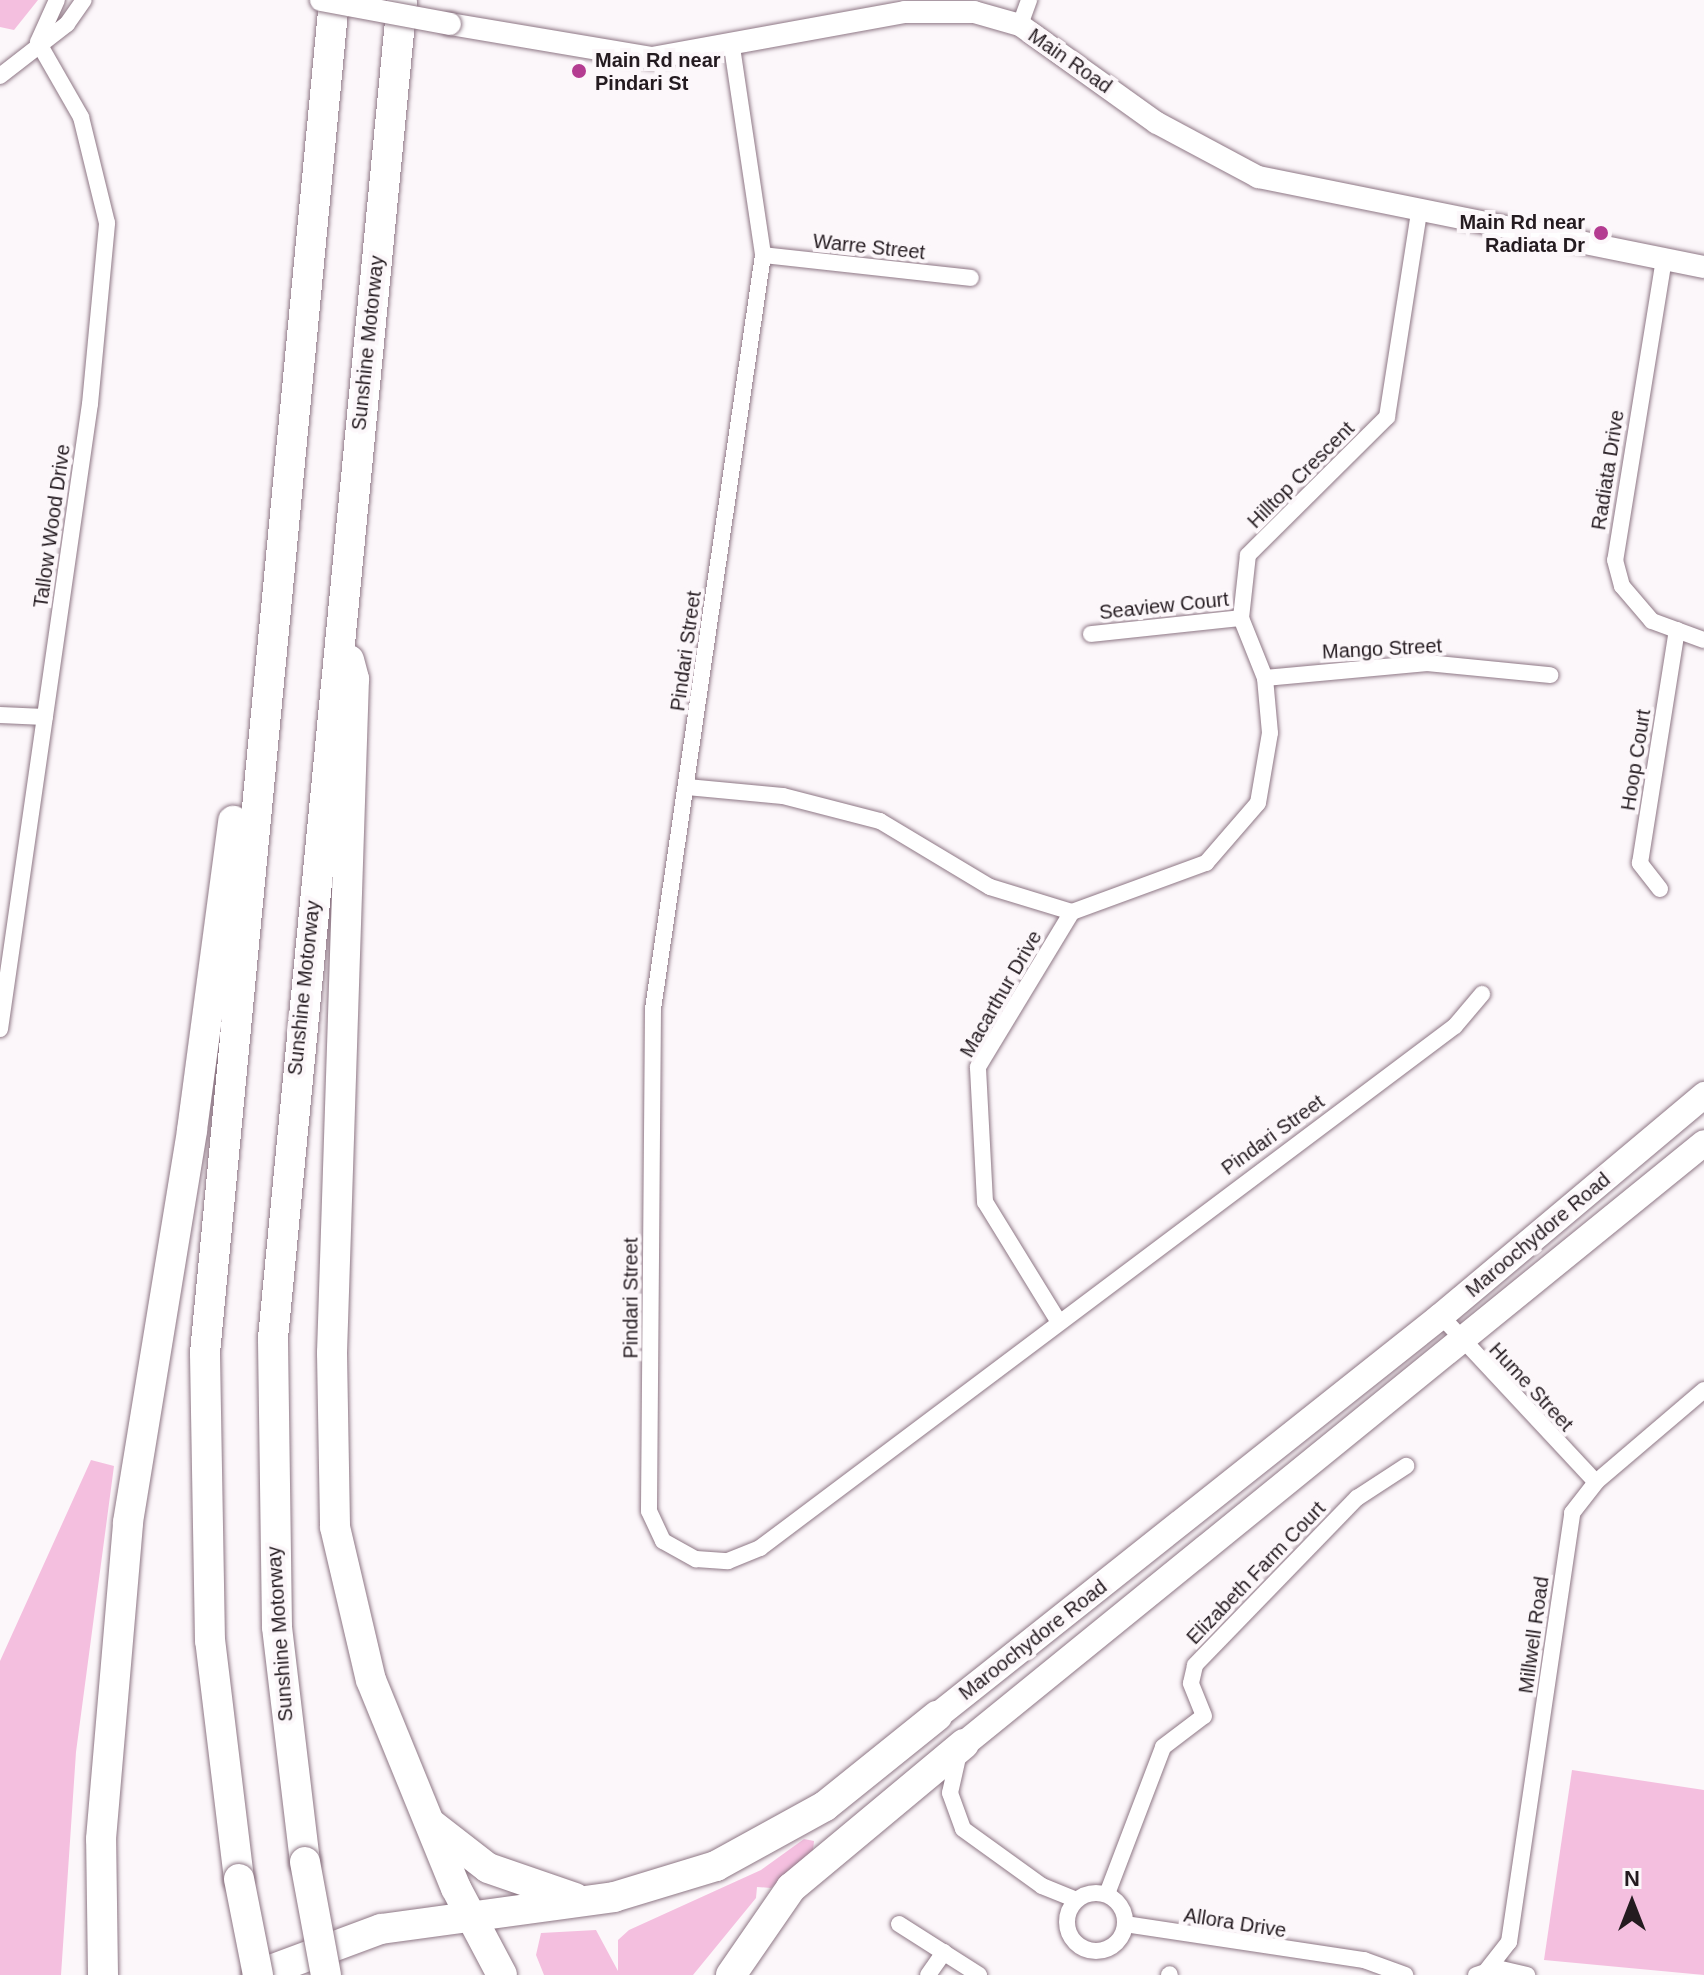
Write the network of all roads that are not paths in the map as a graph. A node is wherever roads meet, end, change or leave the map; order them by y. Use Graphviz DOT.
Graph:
graph roads {
  1 [pos="57,0"];
  2 [pos="84,0"];
  3 [pos="321,0"];
  4 [pos="334,0"];
  5 [pos="402,0"];
  6 [pos="1029,0"];
  7 [pos="1020,25"];
  8 [pos="38,42"];
  9 [pos="732,47"];
  10 [pos="0,76"];
  11 [pos="1419,212"];
  12 [pos="763,255"];
  13 [pos="1664,259"];
  14 [pos="1704,267"];
  15 [pos="971,278"];
  16 [pos="277,565"];
  17 [pos="1241,618"];
  18 [pos="340,628"];
  19 [pos="1677,630"];
  20 [pos="1091,634"];
  21 [pos="1704,640"];
  22 [pos="1550,675"];
  23 [pos="1265,678"];
  24 [pos="0,715"];
  25 [pos="45,717"];
  26 [pos="687,787"];
  27 [pos="1660,889"];
  28 [pos="1072,912"];
  29 [pos="1482,994"];
  30 [pos="0,1029"];
  31 [pos="1704,1095"];
  32 [pos="1704,1143"];
  33 [pos="1441,1316"];
  34 [pos="1057,1319"];
  35 [pos="1464,1342"];
  36 [pos="1704,1390"];
  37 [pos="1406,1466"];
  38 [pos="1596,1482"];
  39 [pos="937,1716"];
  40 [pos="964,1744"];
  41 [pos="430,1823"];
  42 [pos="1107,1894"];
  43 [pos="1076,1900"];
  44 [pos="585,1902"];
  45 [pos="99,1907"];
  46 [pos="470,1912"];
  47 [pos="899,1924"];
  48 [pos="1125,1924"];
  49 [pos="1509,1942"];
  50 [pos="944,1952"];
  51 [pos="1339,1960"];
  52 [pos="1482,1972"];
  53 [pos="1526,1974"];
  54 [pos="83,1975"];
  55 [pos="103,1975"];
  56 [pos="258,1975"];
  57 [pos="326,1975"];
  58 [pos="502,1975"];
  59 [pos="731,1975"];
  60 [pos="928,1975"];
  61 [pos="979,1975"];
  62 [pos="1362,1975"];
  63 [pos="1405,1975"];
  1 -- 8 [label="street"];
  2 -- 8 [label="street"];
  3 -- 9 [label="main road, Main Road, bridge"];
  4 -- 16 [label="highway"];
  5 -- 18 [label="highway, Sunshine Motorway"];
  6 -- 7 [label="street"];
  7 -- 9 [label="main road, Main Road"];
  7 -- 11 [label="main road, Main Road"];
  8 -- 10 [label="street"];
  8 -- 25 [label="street, Tallow Wood Drive"];
  9 -- 12 [label="street, Pindari Street"];
  11 -- 13 [label="main road, Main Road"];
  11 -- 17 [label="street, Hilltop Crescent"];
  12 -- 15 [label="street, Warre Street"];
  12 -- 26 [label="street, Pindari Street"];
  13 -- 14 [label="main road, Main Road"];
  13 -- 19 [label="street, Radiata Drive"];
  16 -- 45 [label="highway"];
  16 -- 56 [label="highway, bridge"];
  17 -- 20 [label="street, Seaview Court"];
  17 -- 23 [label="street, Hilltop Crescent"];
  18 -- 41 [label="highway"];
  18 -- 57 [label="highway, Sunshine Motorway, bridge"];
  19 -- 21 [label="street, Radiata Drive"];
  19 -- 27 [label="street, Hoop Court"];
  22 -- 23 [label="street, Mango Street"];
  23 -- 28 [label="street, Hilltop Crescent"];
  24 -- 25 [label="street"];
  25 -- 30 [label="street, Tallow Wood Drive"];
  26 -- 28 [label="street"];
  26 -- 34 [label="street, Pindari Street"];
  28 -- 34 [label="street, Macarthur Drive"];
  29 -- 34 [label="street, Pindari Street"];
  31 -- 33 [label="main road, Maroochydore Road"];
  32 -- 35 [label="main road, Maroochydore Road"];
  33 -- 35 [label="street, Hume Street"];
  33 -- 39 [label="main road, Maroochydore Road"];
  35 -- 38 [label="street, Hume Street"];
  35 -- 40 [label="main road, Maroochydore Road"];
  36 -- 38 [label="street, Millwell Road"];
  37 -- 42 [label="street, Elizabeth Farm Court"];
  38 -- 49 [label="street, Millwell Road"];
  39 -- 44 [label="highway, Maroochydore Road"];
  40 -- 43 [label="street"];
  40 -- 59 [label="highway, Maroochydore Road"];
  41 -- 44 [label="highway"];
  41 -- 46 [label="highway"];
  42 -- 43 [label="street"];
  42 -- 48 [label="street"];
  43 -- 48 [label="street"];
  44 -- 46 [label="highway, Maroochydore Road"];
  45 -- 54 [label="highway"];
  45 -- 55 [label="highway"];
  46 -- 56 [label="highway, Maroochydore Road"];
  46 -- 58 [label="highway"];
  47 -- 50 [label="street"];
  48 -- 51 [label="street, Allora Drive"];
  49 -- 52 [label="street, Millwell Road"];
  49 -- 53 [label="street"];
  50 -- 60 [label="street"];
  50 -- 61 [label="street"];
  51 -- 62 [label="street, Allora Drive"];
  51 -- 63 [label="street, Allora Drive"];
  52 -- 53 [label="street"];
}
